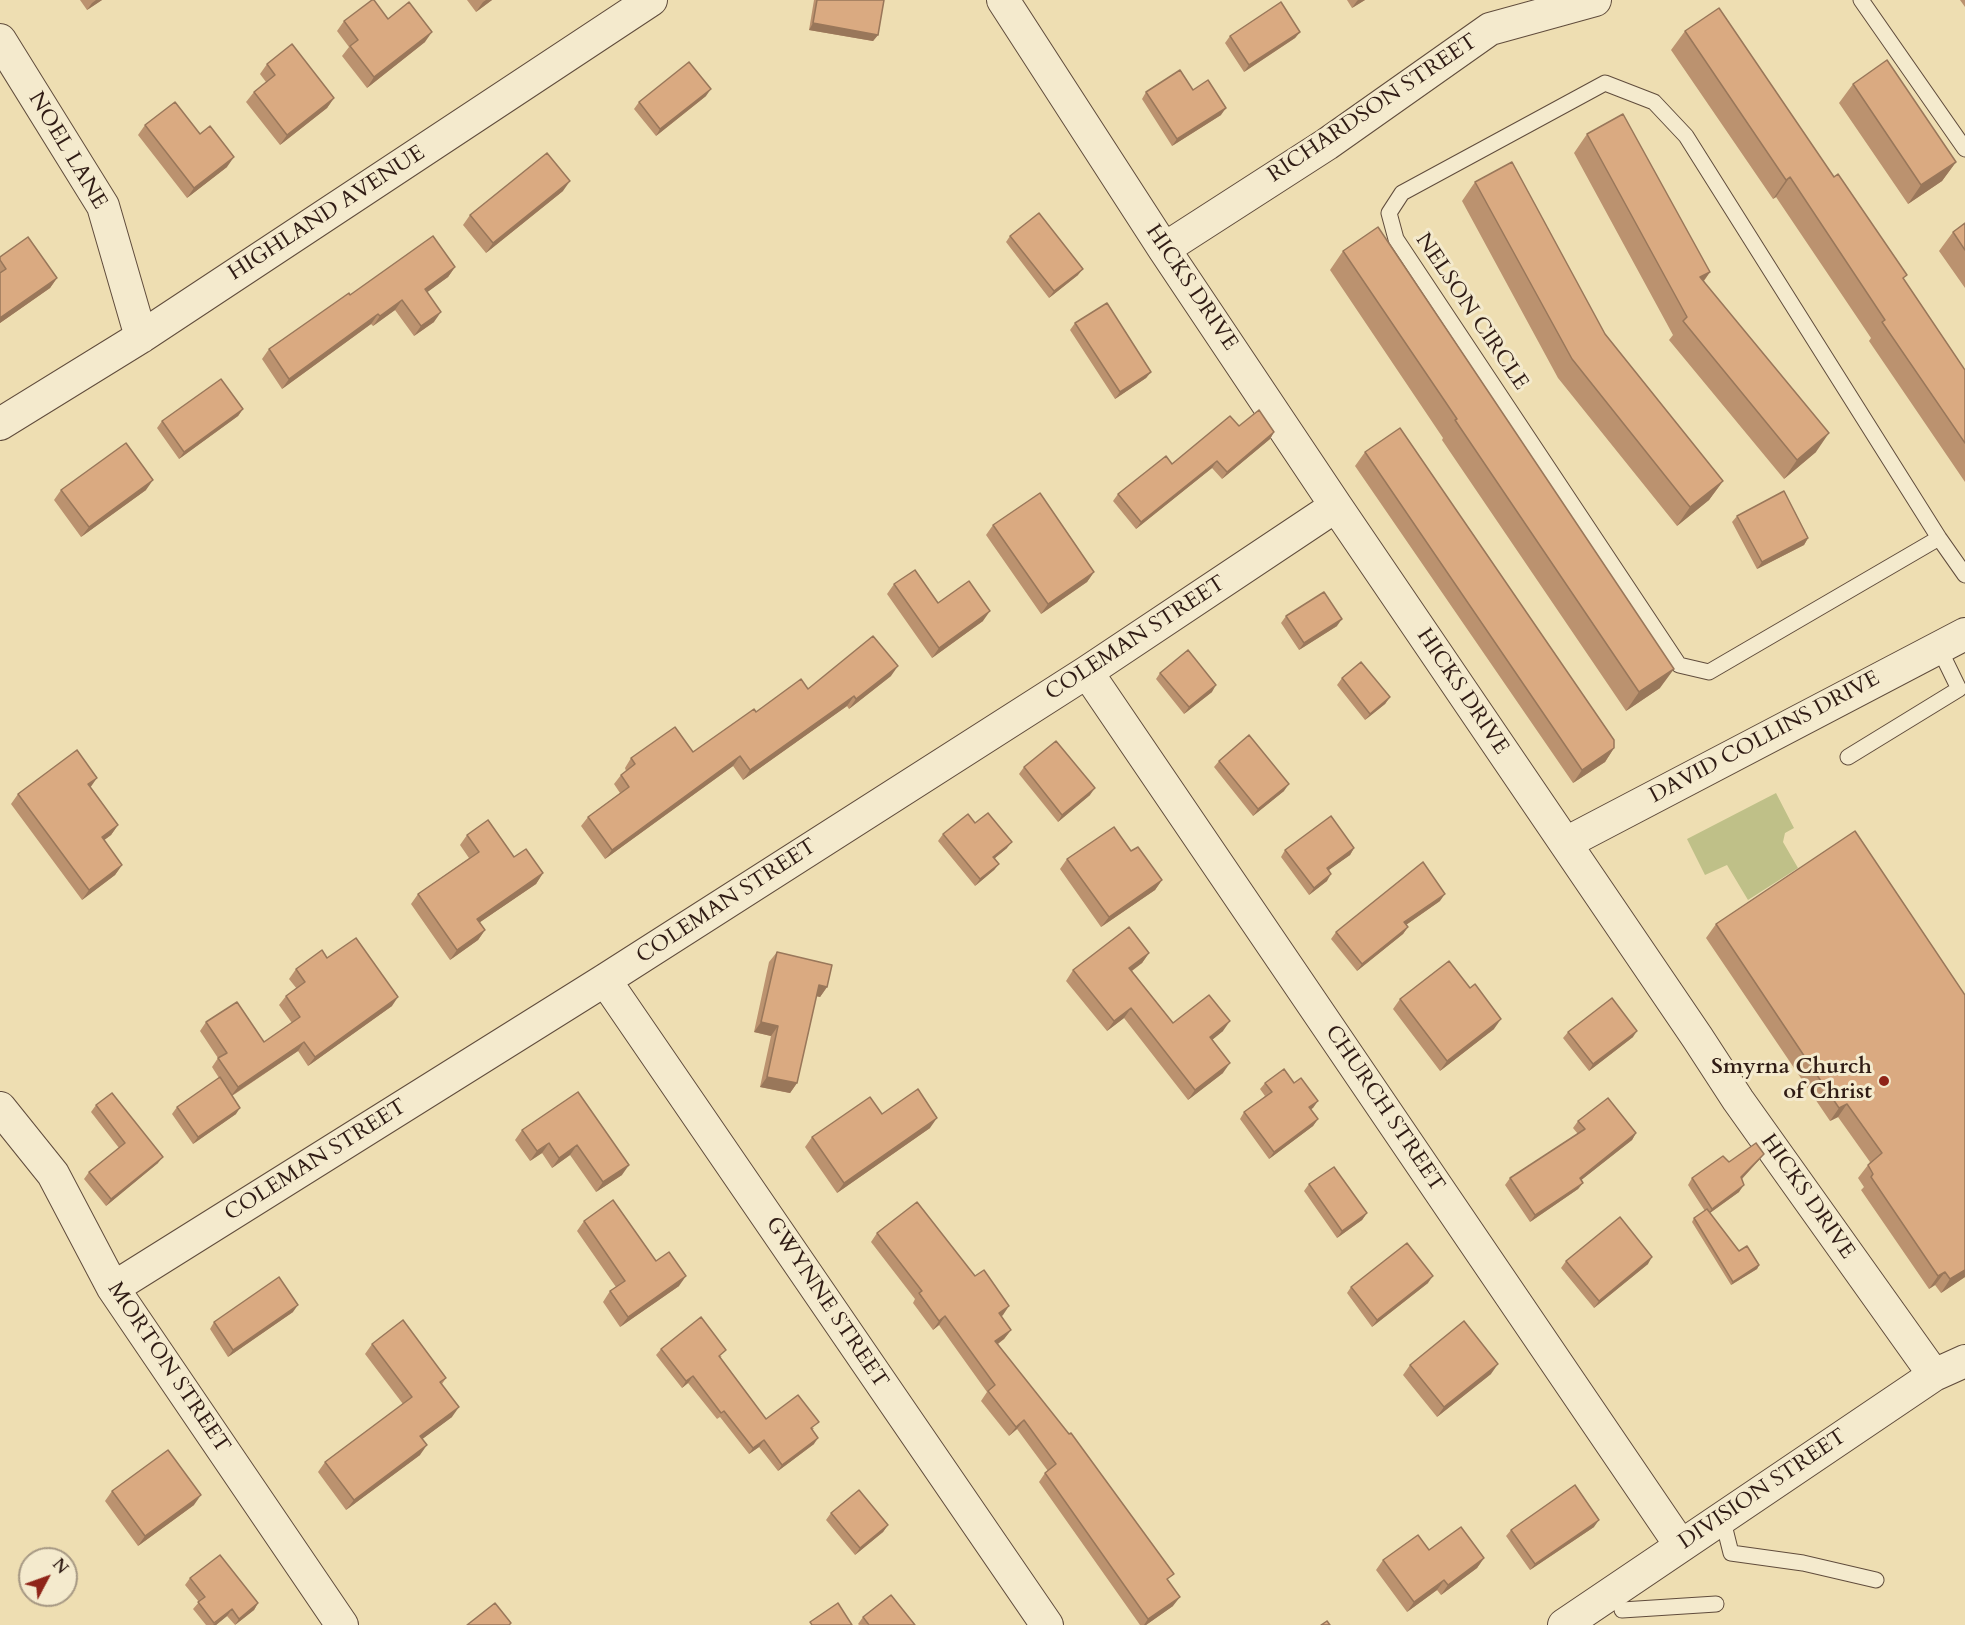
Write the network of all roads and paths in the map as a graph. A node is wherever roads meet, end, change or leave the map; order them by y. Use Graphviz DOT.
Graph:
graph roads {
  1 [pos="1003,0"];
  2 [pos="1594,0"];
  3 [pos="1861,0"];
  4 [pos="647,1"];
  5 [pos="0,40"];
  6 [pos="1965,149"];
  7 [pos="1164,249"];
  8 [pos="141,337"];
  9 [pos="0,424"];
  10 [pos="1336,506"];
  11 [pos="1939,538"];
  12 [pos="1965,575"];
  13 [pos="1952,641"];
  14 [pos="1087,672"];
  15 [pos="1848,757"];
  16 [pos="1566,843"];
  17 [pos="604,980"];
  18 [pos="0,1108"];
  19 [pos="113,1288"];
  20 [pos="1965,1361"];
  21 [pos="1934,1375"];
  22 [pos="1722,1517"];
  23 [pos="1681,1546"];
  24 [pos="1876,1580"];
  25 [pos="1716,1604"];
  26 [pos="1622,1610"];
  27 [pos="342,1625"];
  28 [pos="1047,1625"];
  29 [pos="1564,1625"];
  1 -- 7 [label="street, HICKS DRIVE"];
  2 -- 7 [label="street, RICHARDSON STREET"];
  3 -- 6 [label="lane"];
  4 -- 8 [label="street, HIGHLAND AVENUE"];
  5 -- 8 [label="street, NOEL LANE"];
  7 -- 10 [label="street, HICKS DRIVE"];
  8 -- 9 [label="street, HIGHLAND AVENUE"];
  10 -- 14 [label="street, COLEMAN STREET"];
  10 -- 16 [label="street, HICKS DRIVE"];
  11 -- 11 [label="lane, NELSON CIRCLE"];
  11 -- 12 [label="lane, NELSON CIRCLE"];
  13 -- 15 [label="lane"];
  13 -- 16 [label="street, DAVID COLLINS DRIVE"];
  14 -- 17 [label="street, COLEMAN STREET"];
  14 -- 23 [label="street, CHURCH STREET"];
  16 -- 21 [label="street, HICKS DRIVE"];
  17 -- 19 [label="street, COLEMAN STREET"];
  17 -- 28 [label="street, GWYNNE STREET"];
  18 -- 19 [label="street, MORTON STREET"];
  19 -- 27 [label="street, MORTON STREET"];
  20 -- 21 [label="street, DIVISION STREET"];
  21 -- 22 [label="street, DIVISION STREET"];
  22 -- 23 [label="street, DIVISION STREET"];
  22 -- 24 [label="lane"];
  23 -- 29 [label="street, DIVISION STREET"];
  25 -- 26 [label="lane"];
}
